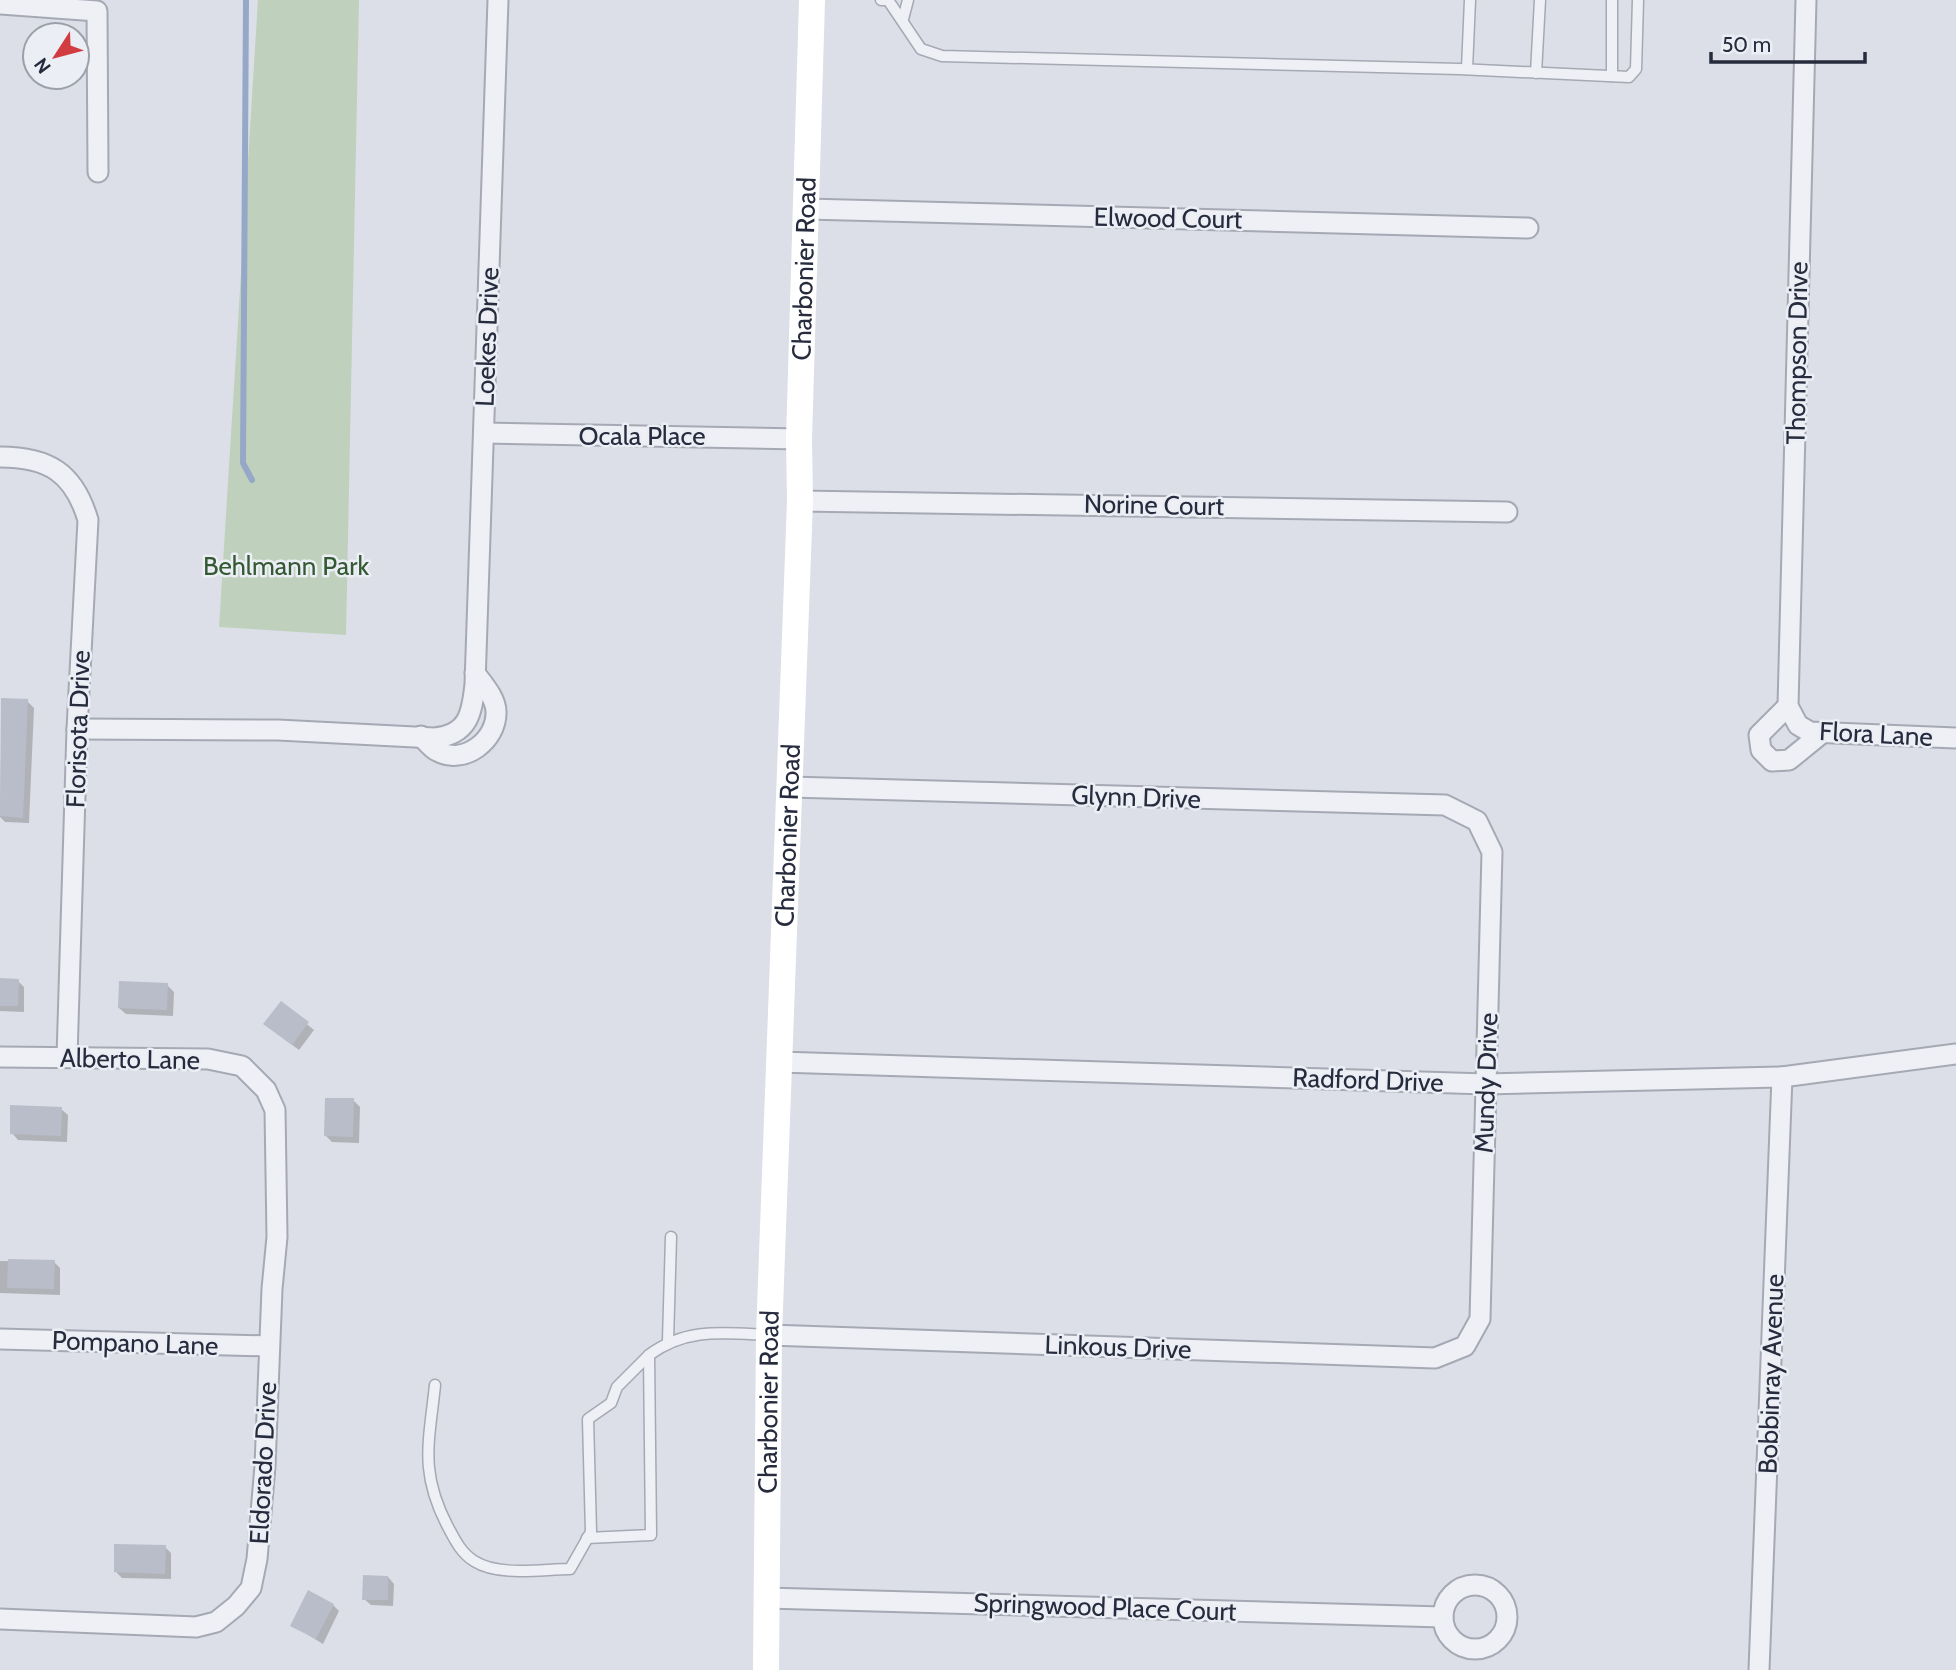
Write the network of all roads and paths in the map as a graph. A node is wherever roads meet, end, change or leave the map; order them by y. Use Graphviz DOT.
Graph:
graph roads {
  1 [pos="498,0"];
  2 [pos="812,0"];
  3 [pos="880,0"];
  4 [pos="908,0"];
  5 [pos="1470,0"];
  6 [pos="1539,0"];
  7 [pos="1612,0"];
  8 [pos="1638,0"];
  9 [pos="1806,0"];
  10 [pos="0,4"];
  11 [pos="903,19"];
  12 [pos="1467,69"];
  13 [pos="1536,73"];
  14 [pos="1612,76"];
  15 [pos="98,172"];
  16 [pos="807,209"];
  17 [pos="1528,228"];
  18 [pos="484,433"];
  19 [pos="799,439"];
  20 [pos="0,457"];
  21 [pos="800,501"];
  22 [pos="1507,512"];
  23 [pos="1788,706"];
  24 [pos="77,729"];
  25 [pos="1821,734"];
  26 [pos="1956,738"];
  27 [pos="790,787"];
  28 [pos="1477,821"];
  29 [pos="1956,1054"];
  30 [pos="0,1056"];
  31 [pos="67,1057"];
  32 [pos="779,1062"];
  33 [pos="255,1077"];
  34 [pos="1783,1077"];
  35 [pos="1486,1084"];
  36 [pos="671,1237"];
  37 [pos="769,1335"];
  38 [pos="0,1339"];
  39 [pos="668,1341"];
  40 [pos="269,1346"];
  41 [pos="1465,1346"];
  42 [pos="649,1355"];
  43 [pos="435,1385"];
  44 [pos="617,1387"];
  45 [pos="603,1395"];
  46 [pos="589,1407"];
  47 [pos="588,1419"];
  48 [pos="587,1538"];
  49 [pos="766,1598"];
  50 [pos="1443,1616"];
  51 [pos="0,1619"];
  52 [pos="766,1670"];
  53 [pos="1759,1670"];
  1 -- 18 [label="street, Loekes Drive"];
  2 -- 16 [label="main road, Charbonier Road"];
  3 -- 11 [label="lane"];
  4 -- 11 [label="lane"];
  5 -- 12 [label="lane"];
  6 -- 13 [label="lane"];
  7 -- 14 [label="lane"];
  8 -- 14 [label="lane"];
  9 -- 23 [label="street, Thompson Drive"];
  10 -- 15 [label="street"];
  11 -- 12 [label="lane"];
  12 -- 13 [label="lane"];
  13 -- 14 [label="lane"];
  16 -- 17 [label="street, Elwood Court"];
  16 -- 19 [label="main road, Charbonier Road"];
  18 -- 19 [label="street, Ocala Place"];
  18 -- 24 [label="street, Loekes Drive"];
  19 -- 21 [label="main road, Charbonier Road"];
  20 -- 24 [label="street, Florisota Drive"];
  21 -- 22 [label="street, Norine Court"];
  21 -- 27 [label="main road, Charbonier Road"];
  23 -- 25 [label="street, Flora Lane"];
  23 -- 25 [label="street"];
  24 -- 31 [label="street, Florisota Drive"];
  25 -- 26 [label="street, Flora Lane"];
  27 -- 28 [label="street, Glynn Drive"];
  27 -- 32 [label="main road, Charbonier Road"];
  28 -- 35 [label="street, Mundy Drive"];
  29 -- 34 [label="street, Radford Drive"];
  30 -- 31 [label="street, Alberto Lane"];
  31 -- 33 [label="street, Alberto Lane"];
  32 -- 35 [label="street, Radford Drive"];
  32 -- 37 [label="main road, Charbonier Road"];
  33 -- 40 [label="street, Eldorado Drive"];
  34 -- 35 [label="street, Radford Drive"];
  34 -- 53 [label="street, Bobbinray Avenue"];
  35 -- 41 [label="street, Mundy Drive"];
  36 -- 39 [label="lane"];
  37 -- 39 [label="lane"];
  37 -- 41 [label="street, Linkous Drive"];
  37 -- 49 [label="main road, Charbonier Road"];
  38 -- 40 [label="street, Pompano Lane"];
  39 -- 42 [label="lane"];
  40 -- 51 [label="street, Eldorado Drive"];
  42 -- 44 [label="lane"];
  42 -- 48 [label="lane"];
  43 -- 48 [label="lane"];
  44 -- 45 [label="lane"];
  44 -- 47 [label="lane"];
  46 -- 47 [label="lane"];
  47 -- 48 [label="lane"];
  49 -- 50 [label="street, Springwood Place Court"];
  49 -- 52 [label="main road, Charbonier Road"];
}
